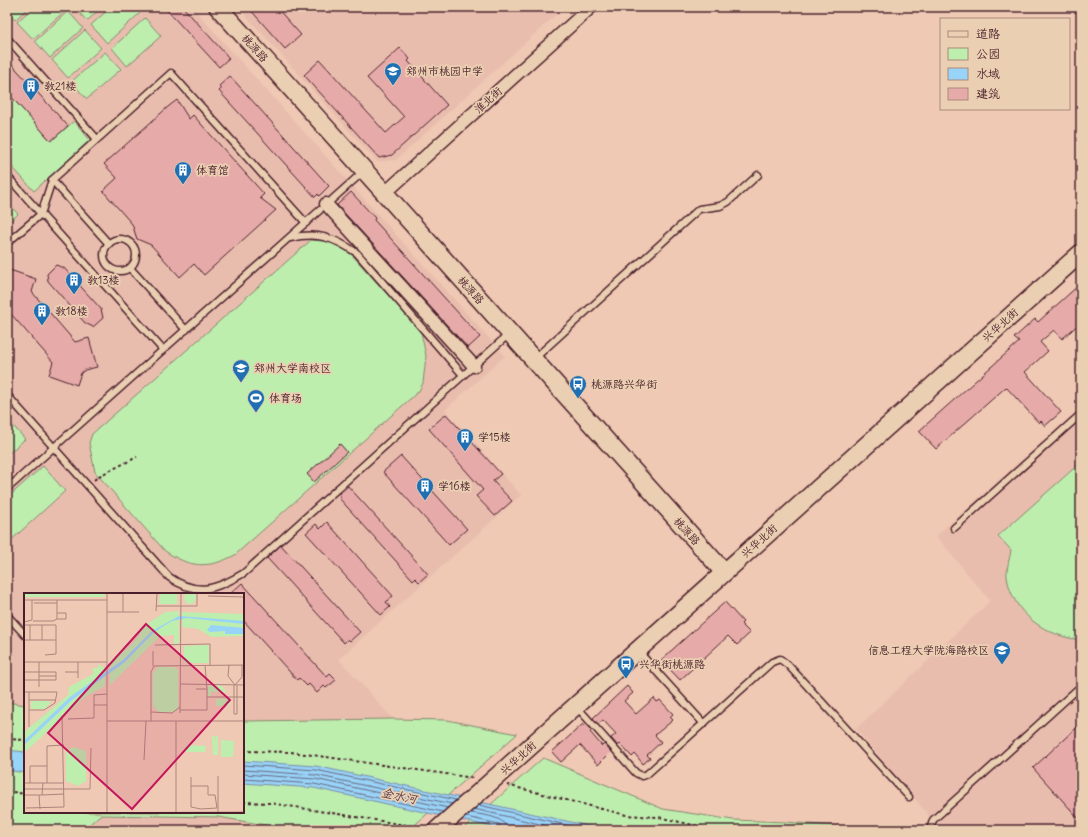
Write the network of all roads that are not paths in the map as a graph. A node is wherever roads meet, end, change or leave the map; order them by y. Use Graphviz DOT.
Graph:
graph roads {
  1 [pos="218,7"];
  2 [pos="591,7"];
  3 [pos="7,38"];
  4 [pos="97,139"];
  5 [pos="365,170"];
  6 [pos="758,175"];
  7 [pos="7,176"];
  8 [pos="52,180"];
  9 [pos="385,193"];
  10 [pos="324,207"];
  11 [pos="41,214"];
  12 [pos="306,224"];
  13 [pos="289,238"];
  14 [pos="7,243"];
  15 [pos="109,244"];
  16 [pos="1081,252"];
  17 [pos="130,268"];
  18 [pos="186,330"];
  19 [pos="510,333"];
  20 [pos="163,350"];
  21 [pos="534,360"];
  22 [pos="474,366"];
  23 [pos="463,375"];
  24 [pos="7,395"];
  25 [pos="1081,414"];
  26 [pos="54,448"];
  27 [pos="7,489"];
  28 [pos="954,528"];
  29 [pos="724,572"];
  30 [pos="196,592"];
  31 [pos="7,615"];
  32 [pos="24,633"];
  33 [pos="638,650"];
  34 [pos="1081,686"];
  35 [pos="1076,691"];
  36 [pos="1081,697"];
  37 [pos="576,706"];
  38 [pos="704,724"];
  39 [pos="910,797"];
  40 [pos="436,828"];
  41 [pos="930,830"];
  1 -- 5 [label="street, 桃源路"];
  2 -- 9 [label="street, 淮北街"];
  3 -- 4 [label="lane"];
  4 -- 8 [label="lane"];
  4 -- 12 [label="lane"];
  5 -- 9 [label="street, 桃源路"];
  5 -- 10 [label="lane"];
  6 -- 21 [label="lane"];
  7 -- 11 [label="lane"];
  8 -- 11 [label="lane"];
  8 -- 15 [label="lane"];
  9 -- 19 [label="street, 桃源路"];
  10 -- 12 [label="lane"];
  10 -- 22 [label="street"];
  11 -- 14 [label="lane"];
  11 -- 20 [label="lane"];
  12 -- 13 [label="lane"];
  13 -- 18 [label="lane"];
  13 -- 23 [label="lane"];
  15 -- 17 [label="lane"];
  15 -- 17 [label="lane"];
  16 -- 29 [label="street, 兴华北街"];
  17 -- 18 [label="lane"];
  18 -- 20 [label="lane"];
  19 -- 21 [label="street, 桃源路"];
  19 -- 22 [label="lane"];
  20 -- 26 [label="lane"];
  21 -- 29 [label="street, 桃源路"];
  22 -- 23 [label="lane"];
  23 -- 30 [label="lane"];
  24 -- 26 [label="lane"];
  25 -- 28 [label="lane"];
  26 -- 27 [label="lane"];
  26 -- 30 [label="lane"];
  29 -- 33 [label="street, 兴华北街"];
  31 -- 32 [label="lane"];
  33 -- 37 [label="street, 兴华北街"];
  33 -- 38 [label="lane"];
  34 -- 35 [label="lane"];
  35 -- 36 [label="lane"];
  35 -- 41 [label="lane"];
  37 -- 38 [label="lane"];
  37 -- 40 [label="street, 兴华北街"];
  38 -- 39 [label="lane"];
}
